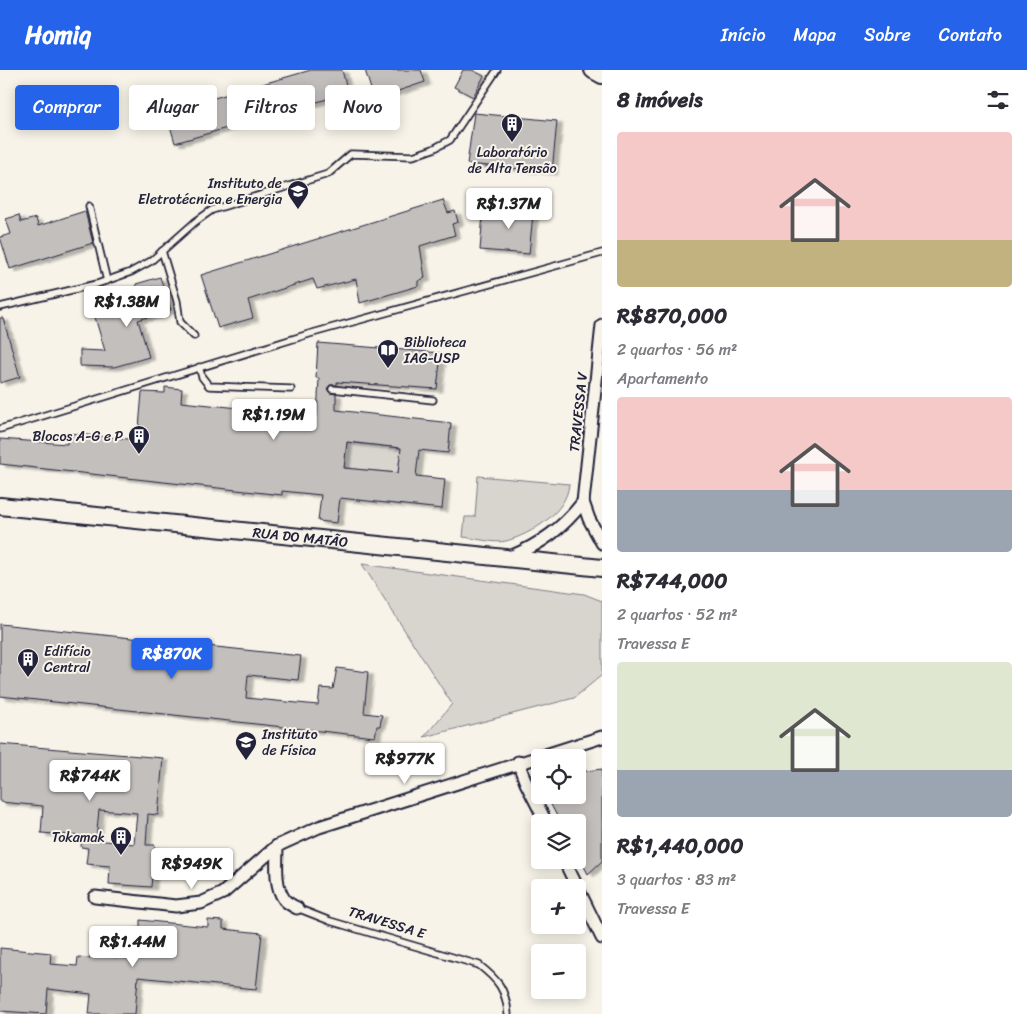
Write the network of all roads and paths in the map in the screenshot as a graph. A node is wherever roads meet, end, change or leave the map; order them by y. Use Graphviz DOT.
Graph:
graph roads {
  1 [pos="497,70"];
  2 [pos="593,70"];
  3 [pos="602,75"];
  4 [pos="89,206"];
  5 [pos="162,251"];
  6 [pos="602,253"];
  7 [pos="107,280"];
  8 [pos="0,307"];
  9 [pos="602,325"];
  10 [pos="194,336"];
  11 [pos="199,367"];
  12 [pos="291,389"];
  13 [pos="332,389"];
  14 [pos="433,400"];
  15 [pos="0,429"];
  16 [pos="583,502"];
  17 [pos="0,506"];
  18 [pos="602,543"];
  19 [pos="508,558"];
  20 [pos="602,568"];
  21 [pos="602,737"];
  22 [pos="518,762"];
  23 [pos="542,814"];
  24 [pos="277,846"];
  25 [pos="568,869"];
  26 [pos="95,897"];
  27 [pos="297,908"];
  28 [pos="602,938"];
  29 [pos="508,1014"];
  1 -- 5 [label="lane"];
  2 -- 3 [label="street"];
  4 -- 7 [label="lane"];
  5 -- 7 [label="lane"];
  5 -- 10 [label="lane"];
  6 -- 11 [label="lane"];
  7 -- 8 [label="lane"];
  9 -- 16 [label="street, TRAVESSA V"];
  11 -- 12 [label="lane"];
  11 -- 15 [label="lane"];
  13 -- 14 [label="lane"];
  16 -- 18 [label="street, TRAVESSA V"];
  16 -- 19 [label="street"];
  17 -- 19 [label="street, RUA DO MATÃO"];
  19 -- 20 [label="street, RUA DO MATÃO"];
  21 -- 22 [label="street"];
  22 -- 23 [label="street"];
  22 -- 24 [label="street"];
  24 -- 26 [label="street"];
  24 -- 27 [label="street, TRAVESSA E"];
  25 -- 28 [label="street"];
  27 -- 29 [label="lane, TRAVESSA E"];
}
